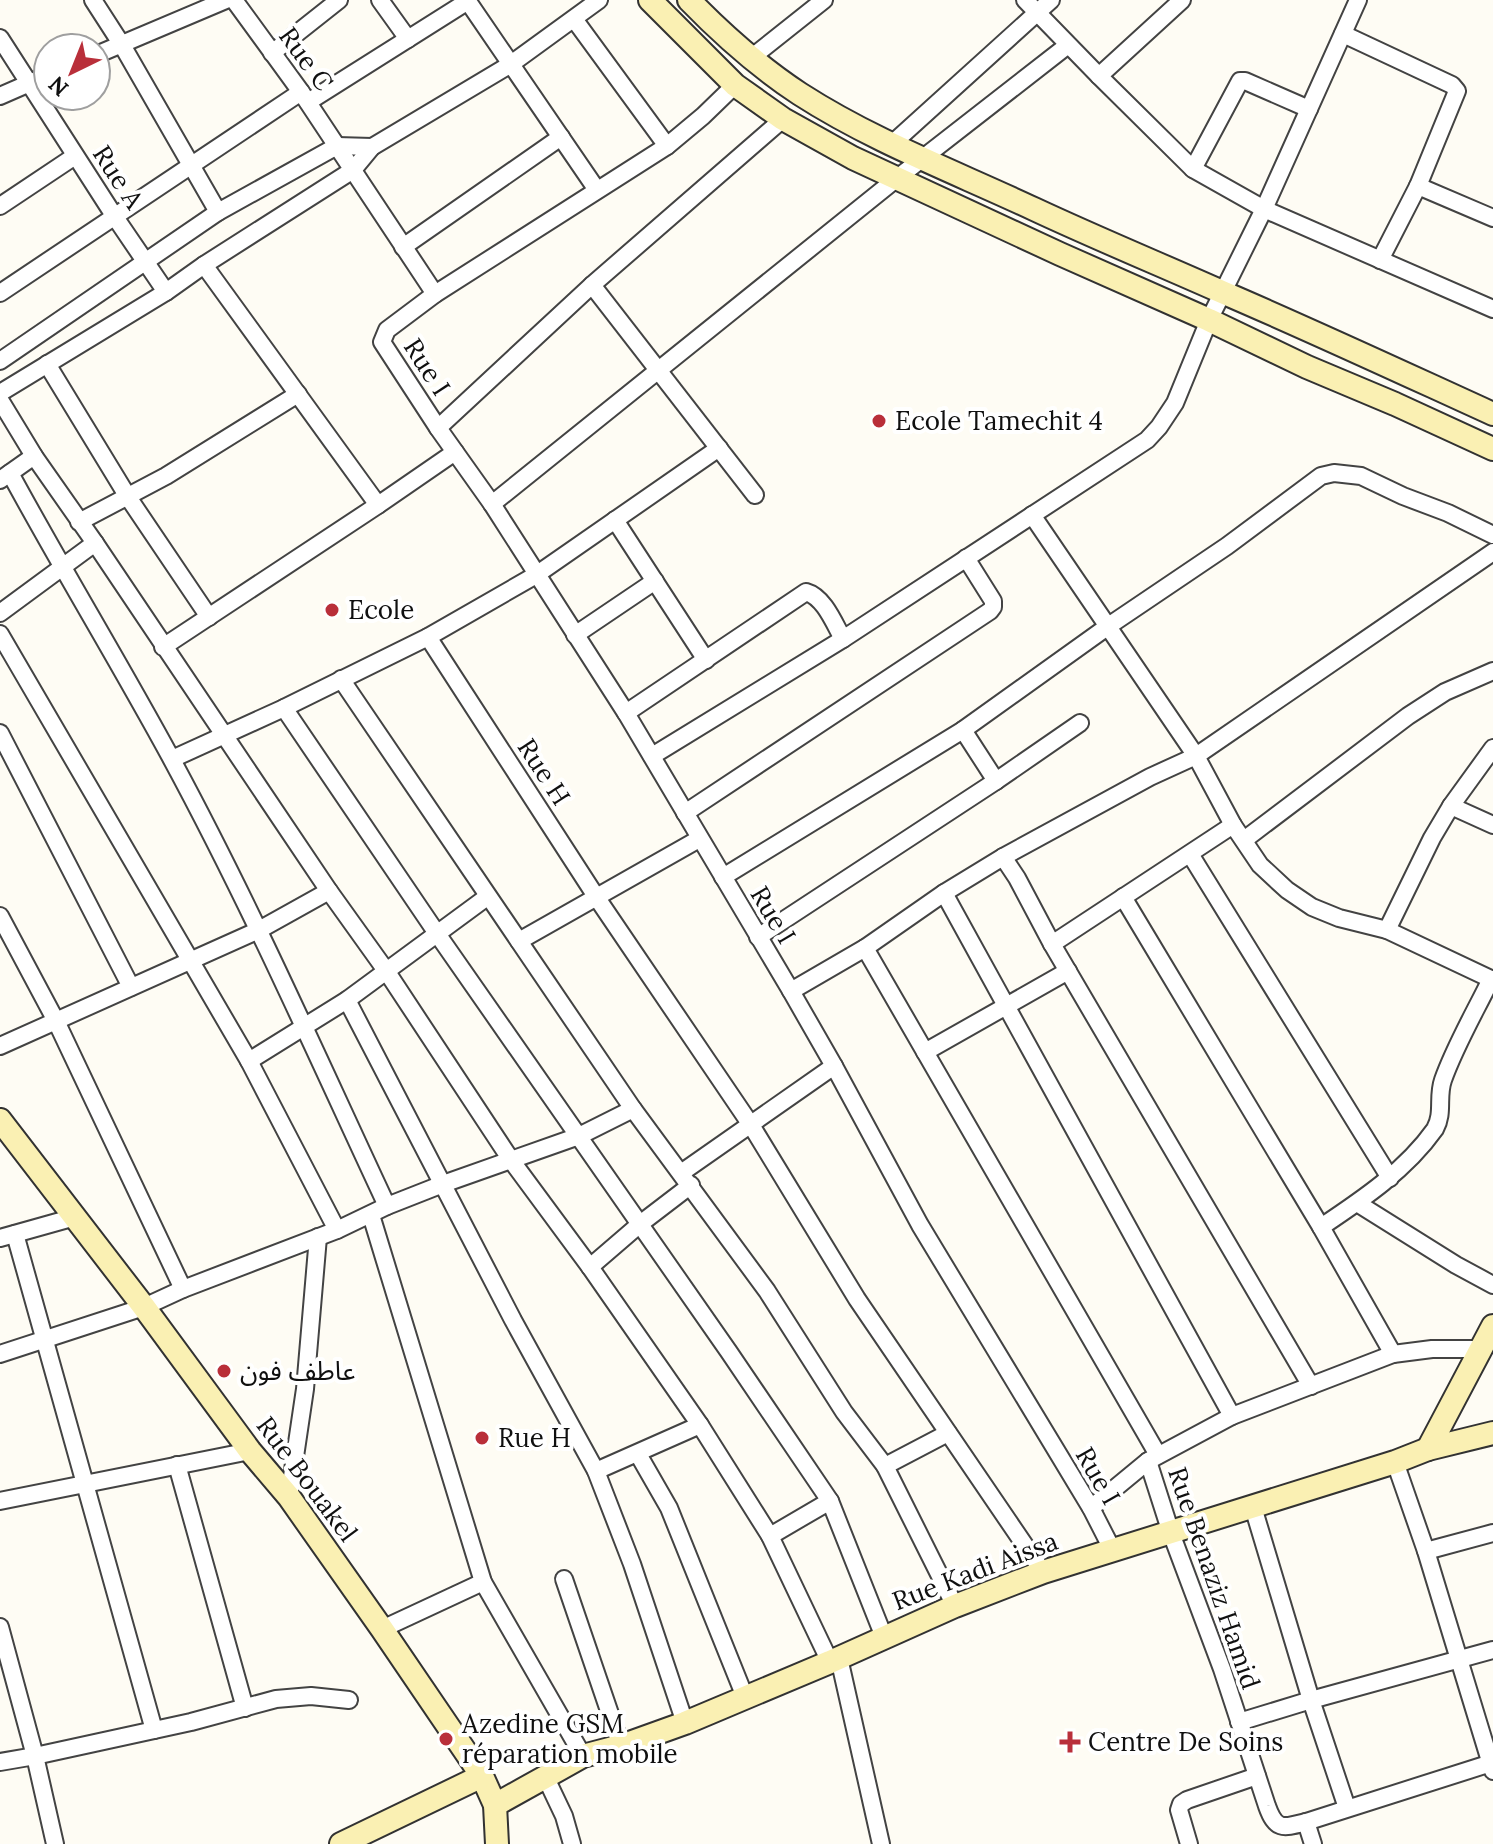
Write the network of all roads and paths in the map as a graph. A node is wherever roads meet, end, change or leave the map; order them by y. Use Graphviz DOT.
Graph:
graph roads {
  1 [pos="93,0"];
  2 [pos="226,0"];
  3 [pos="234,0"];
  4 [pos="339,0"];
  5 [pos="380,0"];
  6 [pos="468,0"];
  7 [pos="599,0"];
  8 [pos="650,0"];
  9 [pos="689,0"];
  10 [pos="824,0"];
  11 [pos="1025,0"];
  12 [pos="1051,0"];
  13 [pos="1182,0"];
  14 [pos="1358,0"];
  15 [pos="1037,13"];
  16 [pos="574,19"];
  17 [pos="1343,34"];
  18 [pos="0,38"];
  19 [pos="408,39"];
  20 [pos="122,45"];
  21 [pos="1068,45"];
  22 [pos="112,49"];
  23 [pos="272,53"];
  24 [pos="751,58"];
  25 [pos="511,64"];
  26 [pos="1099,76"];
  27 [pos="32,81"];
  28 [pos="28,83"];
  29 [pos="735,85"];
  30 [pos="0,96"];
  31 [pos="304,97"];
  32 [pos="1309,109"];
  33 [pos="783,119"];
  34 [pos="561,137"];
  35 [pos="892,144"];
  36 [pos="337,146"];
  37 [pos="667,146"];
  38 [pos="372,147"];
  39 [pos="75,156"];
  40 [pos="923,159"];
  41 [pos="191,166"];
  42 [pos="1193,169"];
  43 [pos="353,170"];
  44 [pos="896,179"];
  45 [pos="1418,186"];
  46 [pos="597,190"];
  47 [pos="0,206"];
  48 [pos="1264,209"];
  49 [pos="218,212"];
  50 [pos="115,217"];
  51 [pos="1493,218"];
  52 [pos="403,247"];
  53 [pos="1380,260"];
  54 [pos="146,262"];
  55 [pos="204,265"];
  56 [pos="592,285"];
  57 [pos="166,292"];
  58 [pos="1223,292"];
  59 [pos="0,293"];
  60 [pos="435,294"];
  61 [pos="1493,309"];
  62 [pos="1209,320"];
  63 [pos="0,361"];
  64 [pos="47,364"];
  65 [pos="658,371"];
  66 [pos="0,393"];
  67 [pos="298,394"];
  68 [pos="0,400"];
  69 [pos="1493,414"];
  70 [pos="438,428"];
  71 [pos="719,448"];
  72 [pos="1493,449"];
  73 [pos="455,452"];
  74 [pos="34,456"];
  75 [pos="5,476"];
  76 [pos="755,495"];
  77 [pos="128,497"];
  78 [pos="492,504"];
  79 [pos="378,505"];
  80 [pos="1032,515"];
  81 [pos="615,520"];
  82 [pos="79,522"];
  83 [pos="1493,535"];
  84 [pos="95,543"];
  85 [pos="1493,552"];
  86 [pos="966,558"];
  87 [pos="62,568"];
  88 [pos="536,575"];
  89 [pos="655,581"];
  90 [pos="0,613"];
  91 [pos="209,617"];
  92 [pos="1107,627"];
  93 [pos="0,634"];
  94 [pos="575,635"];
  95 [pos="428,637"];
  96 [pos="843,639"];
  97 [pos="163,647"];
  98 [pos="706,660"];
  99 [pos="1493,671"];
  100 [pos="341,679"];
  101 [pos="284,708"];
  102 [pos="626,713"];
  103 [pos="1080,723"];
  104 [pos="963,730"];
  105 [pos="0,733"];
  106 [pos="223,736"];
  107 [pos="1493,748"];
  108 [pos="652,756"];
  109 [pos="1196,756"];
  110 [pos="172,759"];
  111 [pos="996,781"];
  112 [pos="1451,806"];
  113 [pos="685,813"];
  114 [pos="1233,825"];
  115 [pos="1493,825"];
  116 [pos="699,839"];
  117 [pos="1244,840"];
  118 [pos="1190,854"];
  119 [pos="1003,857"];
  120 [pos="723,877"];
  121 [pos="329,891"];
  122 [pos="944,893"];
  123 [pos="487,897"];
  124 [pos="1123,897"];
  125 [pos="597,898"];
  126 [pos="0,916"];
  127 [pos="259,930"];
  128 [pos="1387,930"];
  129 [pos="438,935"];
  130 [pos="758,937"];
  131 [pos="519,941"];
  132 [pos="1052,944"];
  133 [pos="865,948"];
  134 [pos="191,960"];
  135 [pos="1068,971"];
  136 [pos="387,972"];
  137 [pos="1492,980"];
  138 [pos="131,987"];
  139 [pos="791,991"];
  140 [pos="347,1000"];
  141 [pos="1006,1006"];
  142 [pos="56,1021"];
  143 [pos="304,1028"];
  144 [pos="0,1046"];
  145 [pos="925,1052"];
  146 [pos="249,1061"];
  147 [pos="834,1066"];
  148 [pos="633,1109"];
  149 [pos="0,1120"];
  150 [pos="751,1125"];
  151 [pos="579,1136"];
  152 [pos="511,1160"];
  153 [pos="1390,1178"];
  154 [pos="686,1179"];
  155 [pos="443,1184"];
  156 [pos="1357,1203"];
  157 [pos="387,1206"];
  158 [pos="371,1215"];
  159 [pos="75,1217"];
  160 [pos="640,1224"];
  161 [pos="1321,1227"];
  162 [pos="337,1230"];
  163 [pos="7,1236"];
  164 [pos="318,1237"];
  165 [pos="590,1267"];
  166 [pos="1493,1285"];
  167 [pos="183,1289"];
  168 [pos="144,1307"];
  169 [pos="1493,1326"];
  170 [pos="45,1341"];
  171 [pos="1480,1349"];
  172 [pos="0,1354"];
  173 [pos="1393,1354"];
  174 [pos="1311,1386"];
  175 [pos="1232,1416"];
  176 [pos="700,1425"];
  177 [pos="948,1433"];
  178 [pos="1493,1433"];
  179 [pos="1428,1449"];
  180 [pos="250,1451"];
  181 [pos="638,1454"];
  182 [pos="1153,1458"];
  183 [pos="1395,1462"];
  184 [pos="177,1465"];
  185 [pos="885,1466"];
  186 [pos="596,1471"];
  187 [pos="86,1483"];
  188 [pos="289,1497"];
  189 [pos="0,1501"];
  190 [pos="830,1501"];
  191 [pos="1253,1507"];
  192 [pos="1091,1508"];
  193 [pos="1171,1533"];
  194 [pos="1493,1533"];
  195 [pos="770,1536"];
  196 [pos="1113,1551"];
  197 [pos="1426,1551"];
  198 [pos="1043,1572"];
  199 [pos="564,1579"];
  200 [pos="483,1582"];
  201 [pos="955,1606"];
  202 [pos="0,1627"];
  203 [pos="382,1629"];
  204 [pos="884,1637"];
  205 [pos="1493,1650"];
  206 [pos="1458,1659"];
  207 [pos="834,1660"];
  208 [pos="745,1697"];
  209 [pos="349,1700"];
  210 [pos="1311,1700"];
  211 [pos="245,1708"];
  212 [pos="1239,1722"];
  213 [pos="685,1723"];
  214 [pos="154,1730"];
  215 [pos="621,1746"];
  216 [pos="35,1756"];
  217 [pos="583,1756"];
  218 [pos="0,1762"];
  219 [pos="1492,1768"];
  220 [pos="482,1776"];
  221 [pos="545,1776"];
  222 [pos="1257,1776"];
  223 [pos="495,1805"];
  224 [pos="1347,1808"];
  225 [pos="1306,1822"];
  226 [pos="55,1844"];
  227 [pos="341,1844"];
  228 [pos="497,1844"];
  229 [pos="572,1844"];
  230 [pos="881,1844"];
  231 [pos="1189,1844"];
  232 [pos="1313,1844"];
  1 -- 20 [label="street"];
  2 -- 20 [label="street"];
  3 -- 23 [label="street, Rue C"];
  4 -- 23 [label="street"];
  5 -- 19 [label="street"];
  6 -- 19 [label="street"];
  6 -- 25 [label="street"];
  7 -- 16 [label="street"];
  8 -- 29 [label="main road"];
  9 -- 24 [label="main road"];
  10 -- 24 [label="street"];
  11 -- 15 [label="street"];
  12 -- 15 [label="street"];
  13 -- 26 [label="street"];
  14 -- 17 [label="street"];
  15 -- 21 [label="street"];
  15 -- 35 [label="street"];
  16 -- 25 [label="street"];
  16 -- 37 [label="street"];
  17 -- 32 [label="street"];
  17 -- 45 [label="street"];
  18 -- 28 [label="street, Rue A"];
  19 -- 31 [label="street"];
  20 -- 22 [label="street"];
  20 -- 41 [label="street"];
  21 -- 26 [label="street"];
  21 -- 40 [label="street"];
  23 -- 31 [label="street, Rue C"];
  24 -- 35 [label="main road"];
  25 -- 34 [label="street"];
  25 -- 38 [label="street"];
  26 -- 42 [label="street"];
  27 -- 28 [label="street"];
  28 -- 30 [label="street"];
  28 -- 39 [label="street, Rue A"];
  29 -- 33 [label="main road"];
  29 -- 37 [label="street"];
  31 -- 36 [label="street, Rue C"];
  31 -- 41 [label="street"];
  32 -- 42 [label="street"];
  32 -- 48 [label="street"];
  33 -- 44 [label="main road"];
  33 -- 56 [label="street"];
  34 -- 46 [label="street"];
  34 -- 52 [label="street"];
  35 -- 40 [label="main road"];
  36 -- 38 [label="street"];
  36 -- 43 [label="street, Rue C"];
  36 -- 49 [label="street"];
  37 -- 46 [label="street"];
  38 -- 43 [label="street"];
  39 -- 47 [label="street"];
  39 -- 50 [label="street, Rue A"];
  40 -- 44 [label="street"];
  40 -- 58 [label="main road"];
  41 -- 49 [label="street"];
  41 -- 50 [label="street"];
  42 -- 48 [label="street"];
  43 -- 52 [label="street, Rue C"];
  43 -- 55 [label="street"];
  44 -- 62 [label="main road"];
  44 -- 65 [label="street"];
  45 -- 51 [label="street"];
  45 -- 53 [label="street"];
  46 -- 60 [label="street"];
  48 -- 53 [label="street"];
  48 -- 58 [label="street"];
  49 -- 54 [label="street"];
  50 -- 54 [label="street, Rue A"];
  50 -- 59 [label="street"];
  52 -- 60 [label="street, Rue C"];
  53 -- 61 [label="street"];
  54 -- 57 [label="street, Rue A"];
  54 -- 63 [label="street"];
  55 -- 57 [label="street"];
  55 -- 67 [label="street"];
  56 -- 65 [label="street"];
  56 -- 70 [label="street"];
  57 -- 64 [label="street"];
  58 -- 62 [label="street"];
  58 -- 69 [label="main road"];
  60 -- 70 [label="street, Rue I"];
  62 -- 72 [label="main road"];
  62 -- 80 [label="street"];
  64 -- 66 [label="street"];
  64 -- 77 [label="street"];
  65 -- 71 [label="street"];
  65 -- 78 [label="street"];
  67 -- 77 [label="street"];
  67 -- 79 [label="street"];
  68 -- 74 [label="street"];
  70 -- 73 [label="street, Rue I"];
  71 -- 76 [label="street"];
  71 -- 81 [label="street"];
  73 -- 78 [label="street, Rue I"];
  73 -- 79 [label="street"];
  74 -- 75 [label="street"];
  74 -- 82 [label="street"];
  75 -- 87 [label="street"];
  77 -- 82 [label="street"];
  77 -- 91 [label="street"];
  78 -- 88 [label="street, Rue I"];
  79 -- 91 [label="street"];
  80 -- 86 [label="street"];
  80 -- 92 [label="street"];
  81 -- 88 [label="street"];
  81 -- 89 [label="street"];
  82 -- 84 [label="street"];
  83 -- 92 [label="street"];
  84 -- 87 [label="street"];
  84 -- 97 [label="street"];
  85 -- 109 [label="street"];
  86 -- 96 [label="street"];
  86 -- 113 [label="street"];
  87 -- 90 [label="street"];
  87 -- 110 [label="street"];
  88 -- 94 [label="street, Rue I"];
  88 -- 95 [label="street"];
  89 -- 94 [label="street"];
  89 -- 98 [label="street"];
  91 -- 97 [label="street"];
  92 -- 104 [label="street"];
  92 -- 109 [label="street"];
  93 -- 134 [label="street"];
  94 -- 102 [label="street, Rue I"];
  95 -- 100 [label="street"];
  95 -- 125 [label="street, Rue H"];
  96 -- 98 [label="street"];
  96 -- 108 [label="street"];
  97 -- 106 [label="street"];
  98 -- 102 [label="street"];
  99 -- 117 [label="street"];
  100 -- 101 [label="street"];
  100 -- 123 [label="street"];
  101 -- 106 [label="street"];
  101 -- 129 [label="street"];
  102 -- 108 [label="street, Rue I"];
  103 -- 111 [label="street"];
  104 -- 111 [label="street"];
  104 -- 120 [label="street"];
  105 -- 138 [label="street"];
  106 -- 110 [label="street"];
  106 -- 121 [label="street"];
  107 -- 112 [label="street"];
  108 -- 113 [label="street, Rue I"];
  109 -- 114 [label="street"];
  109 -- 119 [label="street"];
  110 -- 127 [label="street"];
  111 -- 130 [label="street"];
  112 -- 115 [label="street"];
  112 -- 128 [label="street"];
  113 -- 116 [label="street, Rue I"];
  114 -- 117 [label="street"];
  114 -- 118 [label="street"];
  116 -- 120 [label="street, Rue I"];
  116 -- 125 [label="street"];
  117 -- 128 [label="street"];
  118 -- 124 [label="street"];
  118 -- 153 [label="street"];
  119 -- 122 [label="street"];
  119 -- 132 [label="street"];
  120 -- 130 [label="street, Rue I"];
  121 -- 127 [label="street"];
  121 -- 136 [label="street"];
  122 -- 133 [label="street"];
  122 -- 141 [label="street"];
  123 -- 129 [label="street"];
  123 -- 131 [label="street"];
  124 -- 132 [label="street"];
  124 -- 161 [label="street"];
  125 -- 131 [label="street"];
  125 -- 150 [label="street, Rue H"];
  126 -- 142 [label="street"];
  127 -- 134 [label="street"];
  127 -- 143 [label="street"];
  128 -- 137 [label="street"];
  129 -- 136 [label="street"];
  129 -- 151 [label="street"];
  130 -- 139 [label="street, Rue I"];
  131 -- 148 [label="street"];
  132 -- 135 [label="street"];
  133 -- 139 [label="street"];
  133 -- 145 [label="street, Rue Benaziz Hamid"];
  134 -- 138 [label="street"];
  134 -- 146 [label="street"];
  135 -- 141 [label="street"];
  135 -- 174 [label="street"];
  136 -- 140 [label="street"];
  136 -- 152 [label="street"];
  137 -- 153 [label="street"];
  138 -- 142 [label="street"];
  139 -- 147 [label="street, Rue I"];
  140 -- 143 [label="street"];
  140 -- 155 [label="street"];
  141 -- 145 [label="street"];
  141 -- 175 [label="street"];
  142 -- 144 [label="street"];
  142 -- 167 [label="street"];
  143 -- 146 [label="street"];
  143 -- 157 [label="street"];
  145 -- 182 [label="street, Rue Benaziz Hamid"];
  146 -- 162 [label="street"];
  147 -- 150 [label="street"];
  147 -- 192 [label="street, Rue I"];
  148 -- 151 [label="street"];
  148 -- 154 [label="street"];
  149 -- 159 [label="main road, Rue Bouakel"];
  150 -- 154 [label="street"];
  150 -- 177 [label="street, Rue H"];
  151 -- 152 [label="street"];
  151 -- 160 [label="street"];
  152 -- 155 [label="street"];
  152 -- 165 [label="street"];
  153 -- 156 [label="street"];
  154 -- 160 [label="street"];
  154 -- 185 [label="street"];
  155 -- 157 [label="street"];
  155 -- 186 [label="street"];
  156 -- 161 [label="street"];
  156 -- 166 [label="street"];
  157 -- 158 [label="street"];
  158 -- 162 [label="street"];
  158 -- 200 [label="street"];
  159 -- 163 [label="street"];
  159 -- 168 [label="main road, Rue Bouakel"];
  160 -- 165 [label="street"];
  160 -- 190 [label="street"];
  161 -- 173 [label="street"];
  162 -- 164 [label="street"];
  163 -- 170 [label="street"];
  164 -- 167 [label="street"];
  164 -- 188 [label="street"];
  165 -- 176 [label="street"];
  167 -- 168 [label="street"];
  168 -- 170 [label="street"];
  168 -- 180 [label="main road, Rue Bouakel"];
  169 -- 171 [label="main road"];
  170 -- 172 [label="street"];
  170 -- 187 [label="street"];
  171 -- 173 [label="street"];
  171 -- 179 [label="main road"];
  173 -- 174 [label="street"];
  174 -- 175 [label="street"];
  175 -- 182 [label="street"];
  176 -- 181 [label="street"];
  176 -- 195 [label="street"];
  177 -- 185 [label="street"];
  177 -- 198 [label="street, Rue H"];
  178 -- 179 [label="main road, Rue Kadi Aissa"];
  179 -- 183 [label="main road, Rue Kadi Aissa"];
  180 -- 184 [label="street"];
  180 -- 188 [label="main road, Rue Bouakel"];
  181 -- 186 [label="street"];
  181 -- 208 [label="street"];
  182 -- 192 [label="street"];
  182 -- 193 [label="street, Rue Benaziz Hamid"];
  183 -- 191 [label="main road, Rue Kadi Aissa"];
  183 -- 197 [label="street"];
  184 -- 187 [label="street"];
  184 -- 211 [label="street"];
  185 -- 201 [label="street"];
  186 -- 213 [label="street"];
  187 -- 189 [label="street"];
  187 -- 214 [label="street"];
  188 -- 203 [label="main road, Rue Bouakel"];
  190 -- 195 [label="street"];
  190 -- 204 [label="street"];
  191 -- 193 [label="main road, Rue Kadi Aissa"];
  191 -- 210 [label="street"];
  192 -- 196 [label="street, Rue I"];
  193 -- 196 [label="main road, Rue Kadi Aissa"];
  193 -- 212 [label="street, Rue Benaziz Hamid"];
  194 -- 197 [label="street"];
  195 -- 207 [label="street"];
  196 -- 198 [label="main road, Rue Kadi Aissa"];
  197 -- 206 [label="street"];
  198 -- 201 [label="main road, Rue Kadi Aissa"];
  199 -- 215 [label="street"];
  200 -- 203 [label="street"];
  200 -- 217 [label="street"];
  201 -- 204 [label="main road, Rue Kadi Aissa"];
  202 -- 216 [label="street"];
  203 -- 220 [label="main road, Rue Bouakel"];
  204 -- 207 [label="main road, Rue Kadi Aissa"];
  205 -- 206 [label="street"];
  206 -- 210 [label="street"];
  206 -- 219 [label="street"];
  207 -- 208 [label="main road, Rue Kadi Aissa"];
  207 -- 230 [label="street"];
  208 -- 213 [label="main road, Rue Kadi Aissa"];
  209 -- 211 [label="street"];
  210 -- 212 [label="street"];
  210 -- 224 [label="street"];
  211 -- 214 [label="street"];
  212 -- 222 [label="street, Rue Benaziz Hamid"];
  213 -- 215 [label="main road, Rue Kadi Aissa"];
  214 -- 216 [label="street"];
  215 -- 217 [label="main road, Rue Kadi Aissa"];
  216 -- 218 [label="street"];
  216 -- 226 [label="street"];
  217 -- 221 [label="main road, Rue Kadi Aissa"];
  219 -- 224 [label="street"];
  220 -- 223 [label="main road, Rue Bouakel"];
  220 -- 227 [label="main road"];
  221 -- 223 [label="main road, Rue Kadi Aissa"];
  221 -- 229 [label="street"];
  222 -- 225 [label="street, Rue Benaziz Hamid"];
  222 -- 231 [label="street"];
  223 -- 228 [label="main road"];
  224 -- 225 [label="street"];
  225 -- 232 [label="street"];
}
